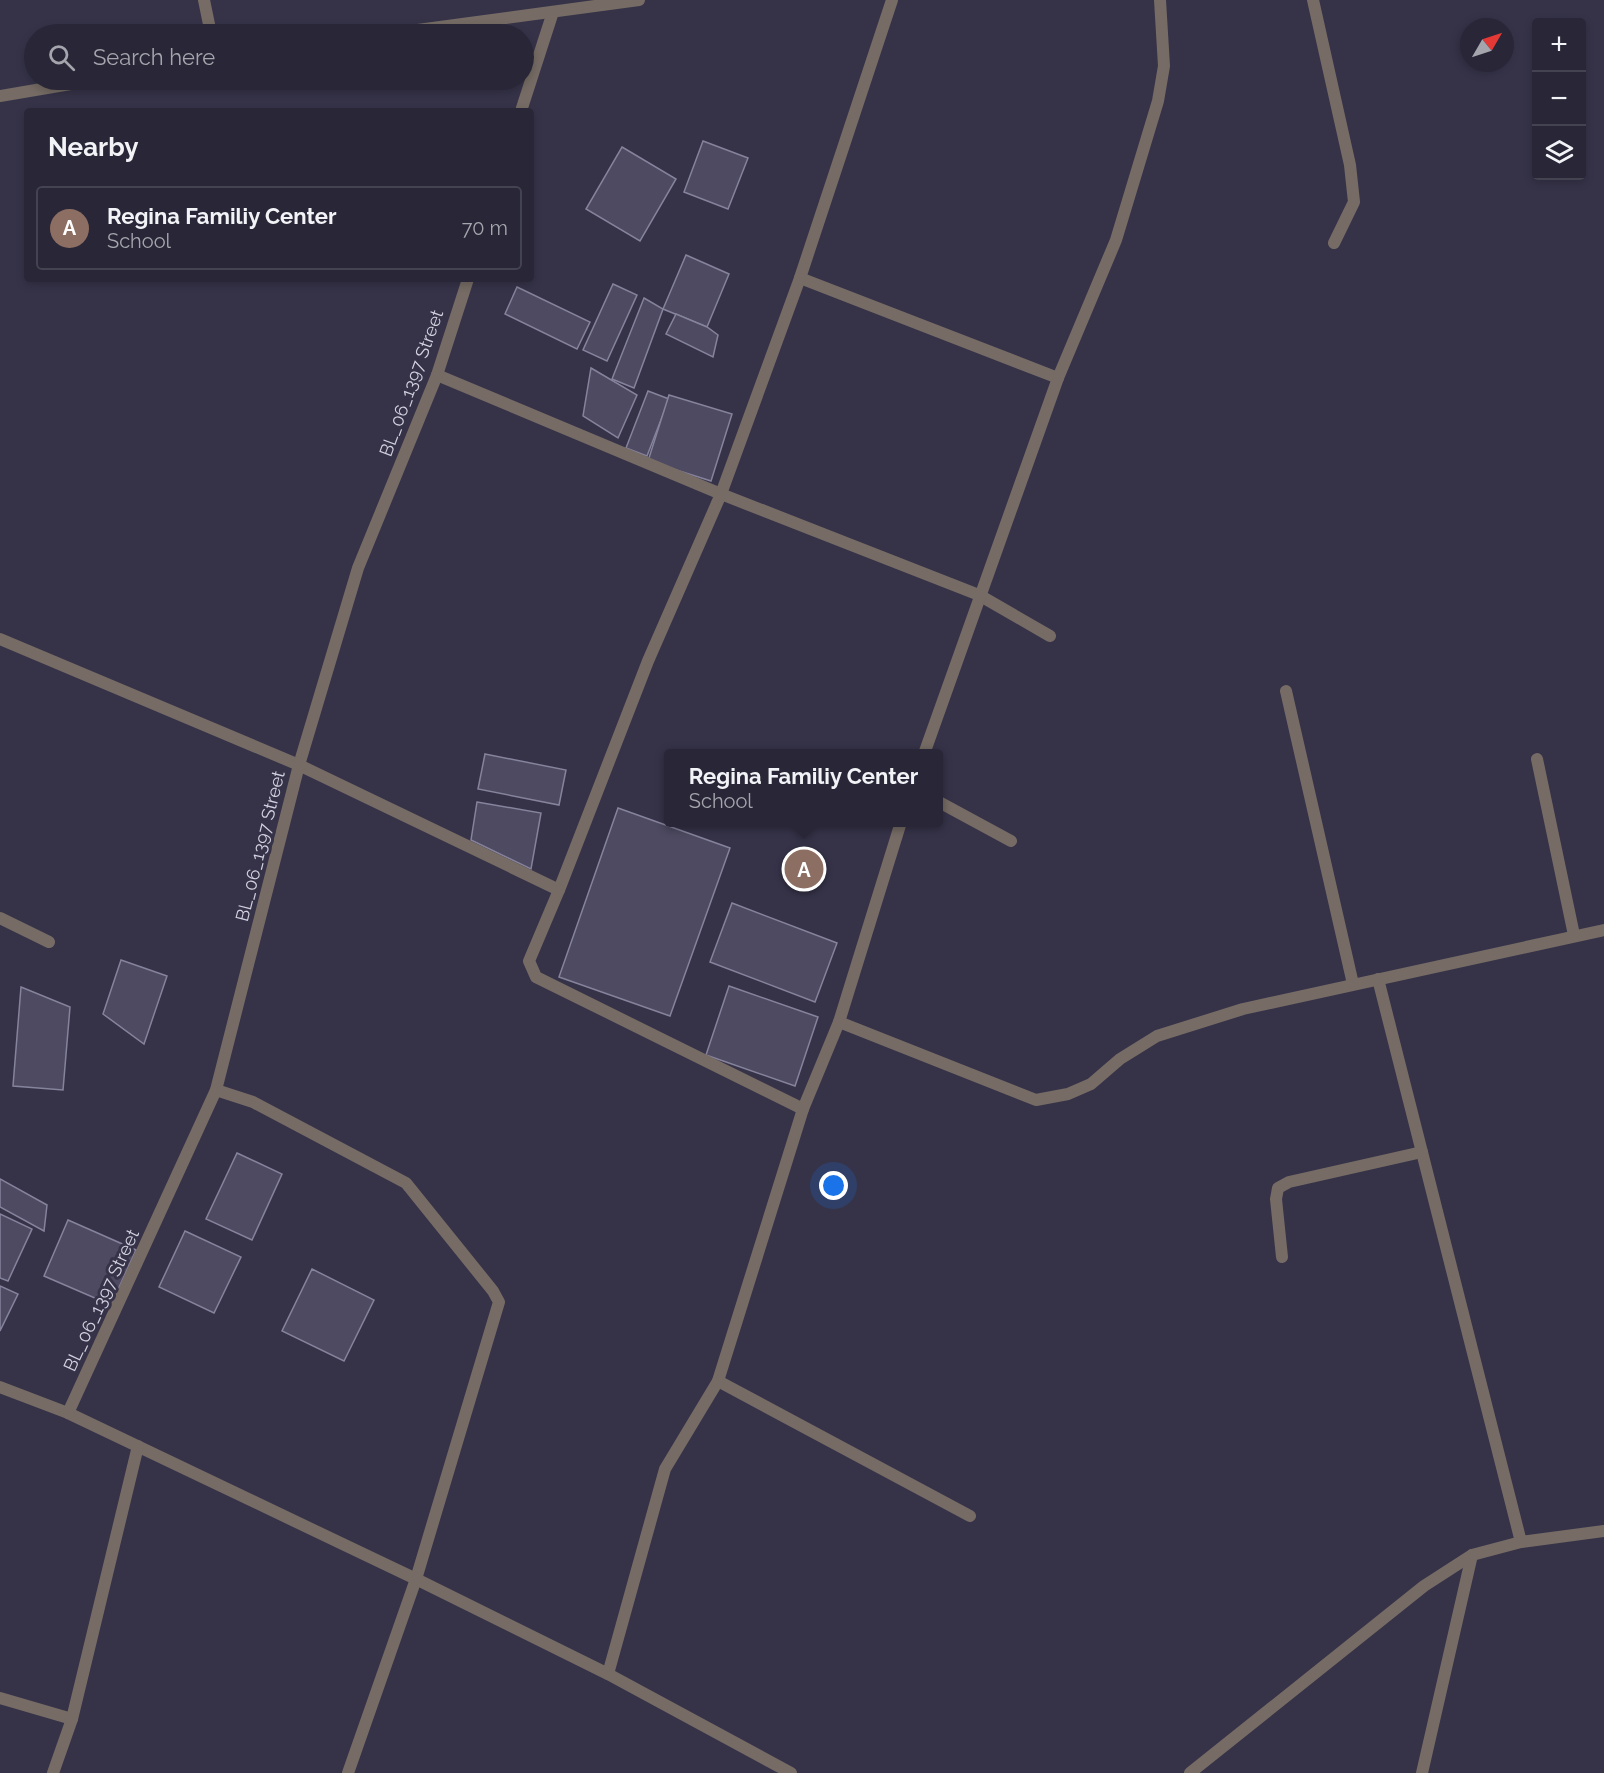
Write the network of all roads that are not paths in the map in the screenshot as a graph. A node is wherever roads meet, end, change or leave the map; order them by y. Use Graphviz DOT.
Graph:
graph roads {
  1 [pos="204,0"];
  2 [pos="639,0"];
  3 [pos="892,0"];
  4 [pos="1160,0"];
  5 [pos="1313,0"];
  6 [pos="553,12"];
  7 [pos="209,24"];
  8 [pos="463,24"];
  9 [pos="534,71"];
  10 [pos="35,90"];
  11 [pos="528,90"];
  12 [pos="0,96"];
  13 [pos="522,108"];
  14 [pos="1334,243"];
  15 [pos="800,278"];
  16 [pos="467,282"];
  17 [pos="437,375"];
  18 [pos="1058,378"];
  19 [pos="721,494"];
  20 [pos="979,595"];
  21 [pos="1050,636"];
  22 [pos="0,639"];
  23 [pos="1286,691"];
  24 [pos="925,749"];
  25 [pos="1537,759"];
  26 [pos="299,765"];
  27 [pos="943,804"];
  28 [pos="899,827"];
  29 [pos="1011,841"];
  30 [pos="559,890"];
  31 [pos="0,918"];
  32 [pos="1604,930"];
  33 [pos="1574,935"];
  34 [pos="49,942"];
  35 [pos="1377,979"];
  36 [pos="1353,984"];
  37 [pos="839,1022"];
  38 [pos="216,1090"];
  39 [pos="803,1109"];
  40 [pos="1422,1152"];
  41 [pos="1282,1257"];
  42 [pos="718,1381"];
  43 [pos="0,1387"];
  44 [pos="68,1413"];
  45 [pos="138,1446"];
  46 [pos="970,1516"];
  47 [pos="1604,1531"];
  48 [pos="1521,1542"];
  49 [pos="1472,1555"];
  50 [pos="416,1579"];
  51 [pos="608,1674"];
  52 [pos="0,1698"];
  53 [pos="72,1719"];
  54 [pos="52,1773"];
  55 [pos="348,1773"];
  56 [pos="791,1773"];
  57 [pos="1190,1773"];
  58 [pos="1422,1773"];
  1 -- 7 [label="street"];
  2 -- 6 [label="street"];
  3 -- 15 [label="street"];
  4 -- 18 [label="street"];
  5 -- 14 [label="street"];
  6 -- 8 [label="street"];
  6 -- 9 [label="street"];
  10 -- 12 [label="street"];
  11 -- 13 [label="street"];
  15 -- 18 [label="street"];
  15 -- 19 [label="street"];
  16 -- 17 [label="street, BL_06_1397 Street"];
  17 -- 19 [label="street"];
  17 -- 26 [label="street, BL_06_1397 Street"];
  18 -- 20 [label="street"];
  19 -- 20 [label="street"];
  19 -- 30 [label="street"];
  20 -- 21 [label="street"];
  20 -- 24 [label="street"];
  22 -- 26 [label="street"];
  23 -- 36 [label="street"];
  25 -- 33 [label="street"];
  26 -- 30 [label="street"];
  26 -- 38 [label="street, BL_06_1397 Street"];
  27 -- 29 [label="street"];
  28 -- 37 [label="street"];
  30 -- 39 [label="street"];
  31 -- 34 [label="street"];
  32 -- 33 [label="street"];
  33 -- 35 [label="street"];
  35 -- 36 [label="street"];
  35 -- 40 [label="street"];
  36 -- 37 [label="street"];
  37 -- 39 [label="street"];
  38 -- 44 [label="street, BL_06_1397 Street"];
  38 -- 50 [label="street"];
  39 -- 42 [label="street"];
  40 -- 41 [label="street"];
  40 -- 48 [label="street"];
  42 -- 46 [label="street"];
  42 -- 51 [label="street"];
  43 -- 44 [label="street"];
  44 -- 45 [label="street"];
  45 -- 50 [label="street"];
  45 -- 53 [label="street"];
  47 -- 48 [label="street"];
  48 -- 49 [label="street"];
  49 -- 57 [label="street"];
  49 -- 58 [label="street"];
  50 -- 51 [label="street"];
  50 -- 55 [label="street"];
  51 -- 56 [label="street"];
  52 -- 53 [label="street"];
  53 -- 54 [label="street"];
}
